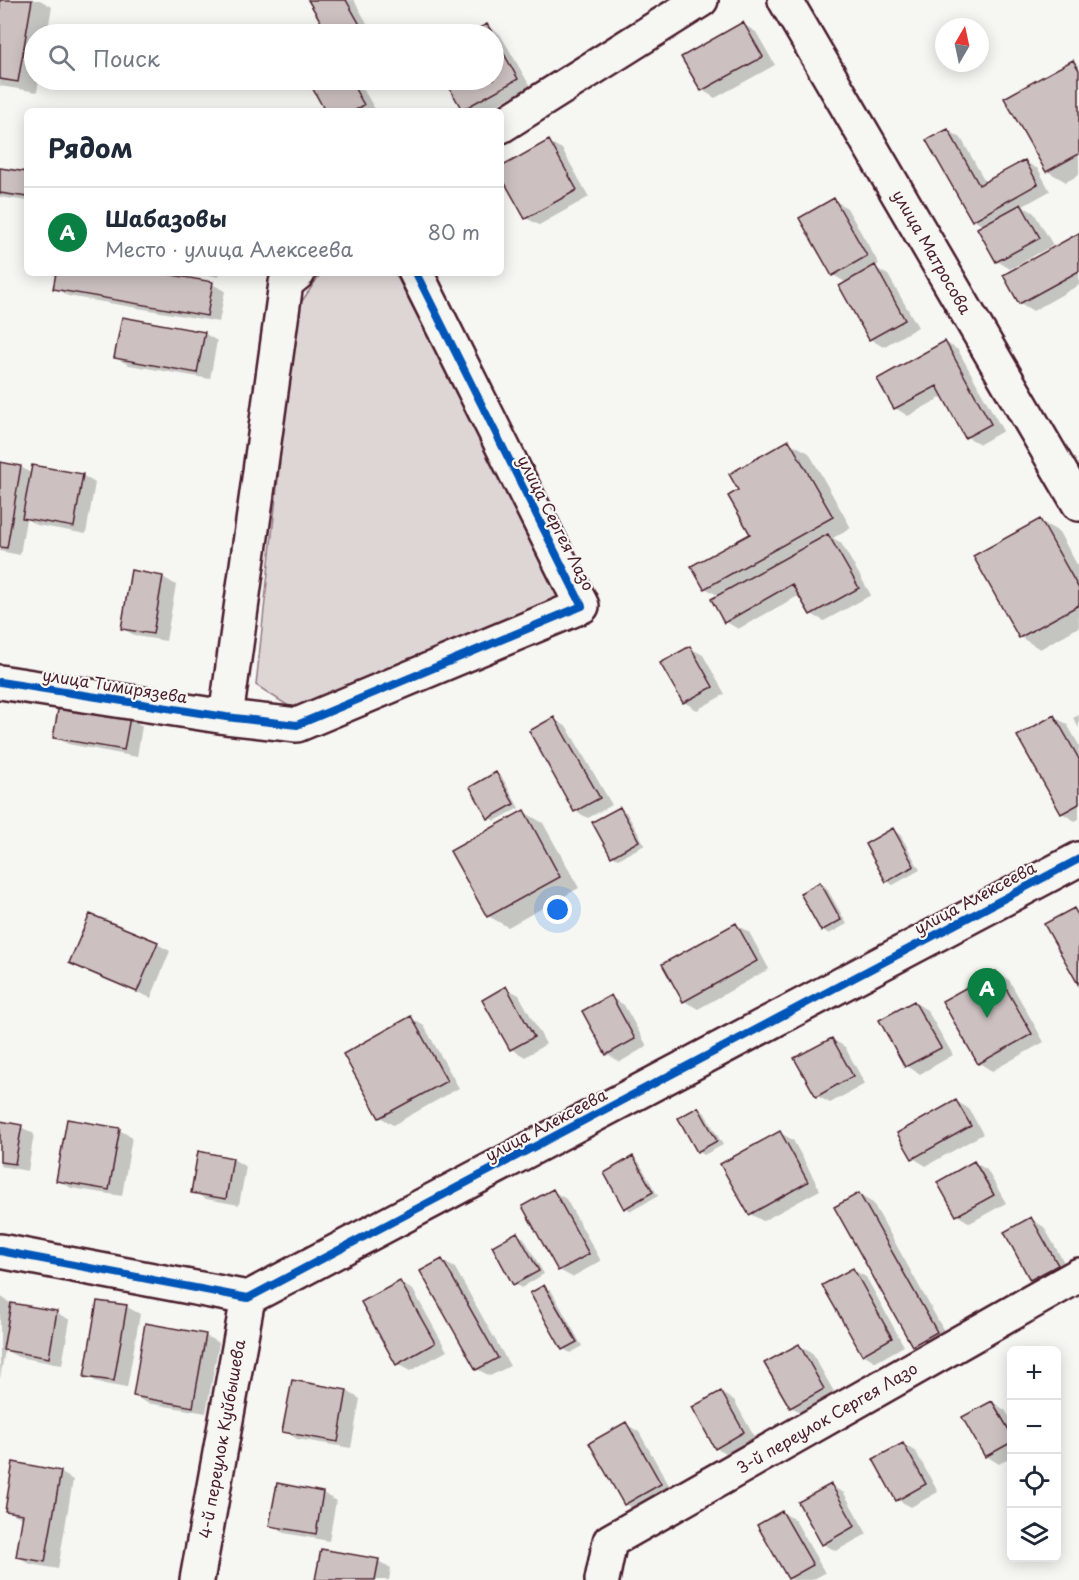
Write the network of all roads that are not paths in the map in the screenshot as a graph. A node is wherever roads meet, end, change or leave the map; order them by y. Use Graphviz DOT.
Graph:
graph roads {
  1 [pos="701,0"];
  2 [pos="785,0"];
  3 [pos="504,124"];
  4 [pos="294,276"];
  5 [pos="417,276"];
  6 [pos="1079,504"];
  7 [pos="0,682"];
  8 [pos="226,717"];
  9 [pos="1079,859"];
  10 [pos="0,1251"];
  11 [pos="1079,1275"];
  12 [pos="248,1298"];
  13 [pos="197,1580"];
  14 [pos="602,1580"];
  1 -- 3 [label="street"];
  2 -- 6 [label="street, улица Матросова"];
  4 -- 8 [label="street"];
  5 -- 8 [label="street, улица Сергея Лазо"];
  7 -- 8 [label="street, улица Тимирязева"];
  9 -- 12 [label="street, улица Алексеева"];
  10 -- 12 [label="street"];
  11 -- 14 [label="street, 3-й переулок Сергея Лазо"];
  12 -- 13 [label="street, 4-й переулок Куйбышева"];
}
